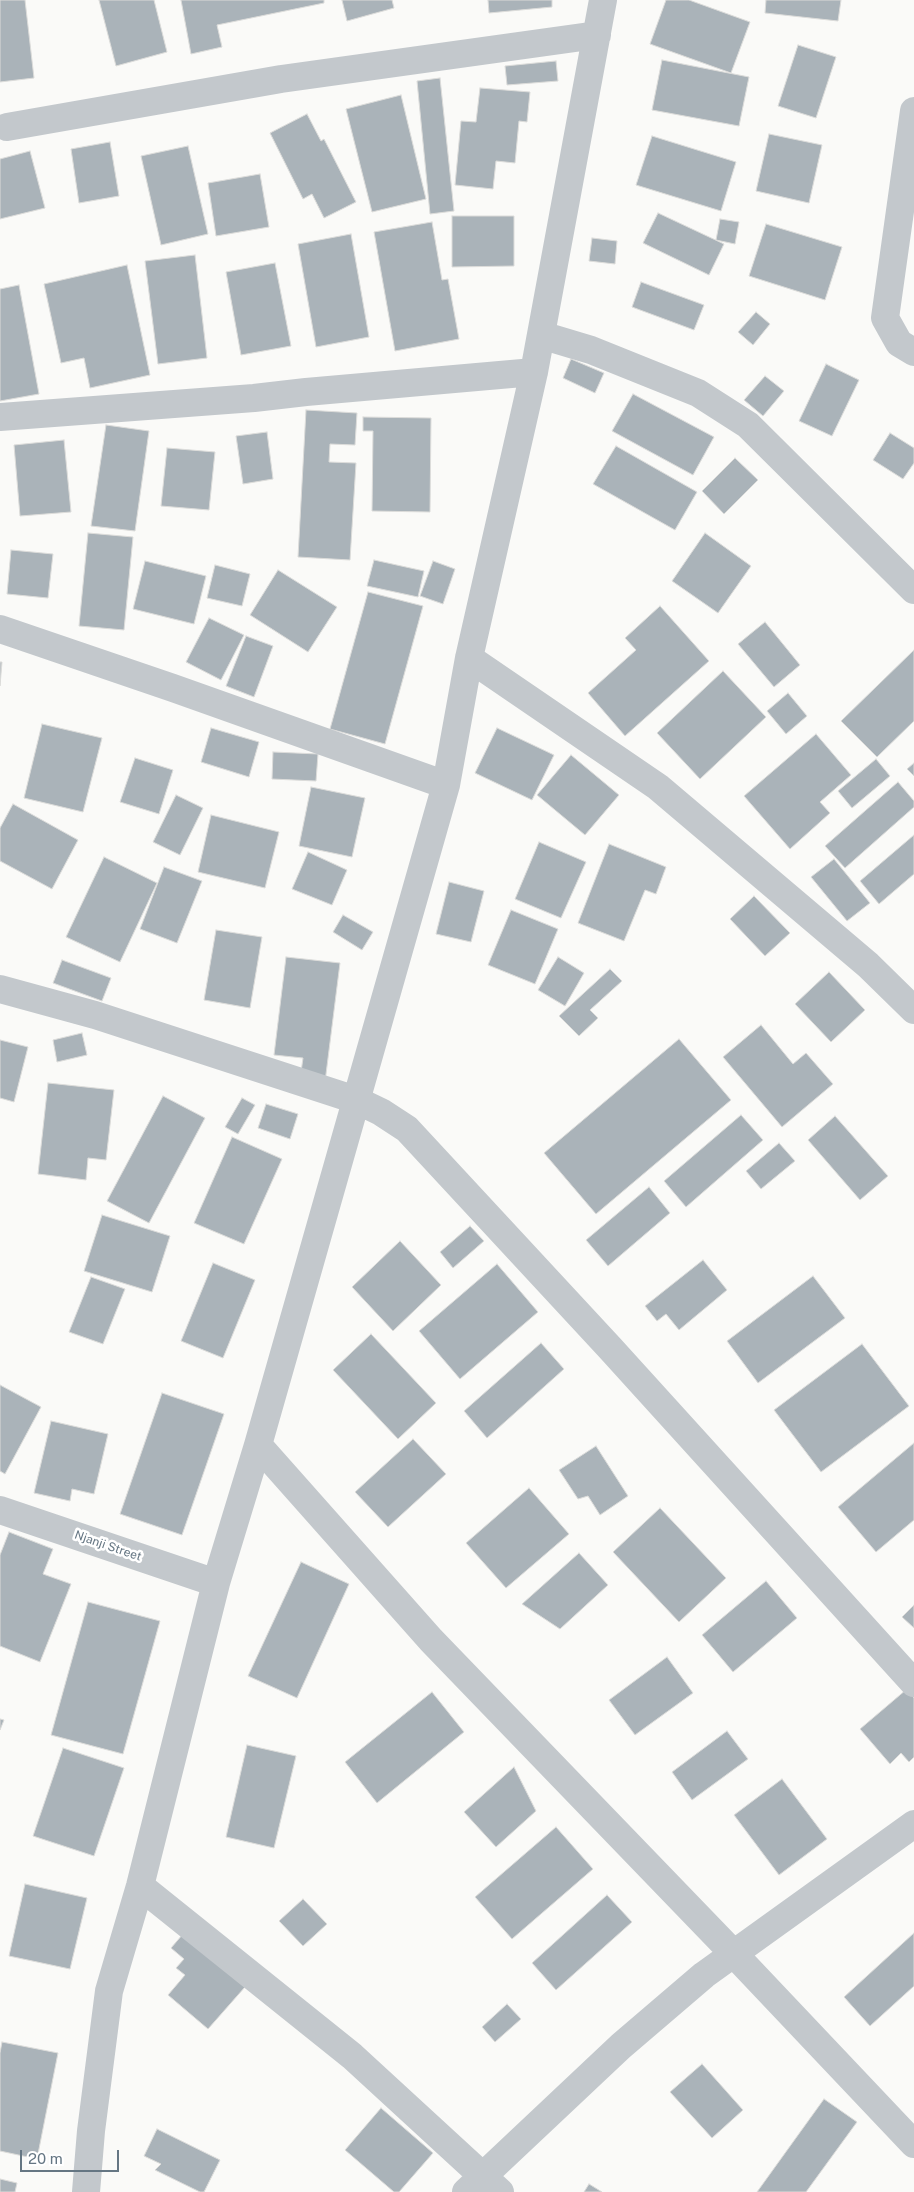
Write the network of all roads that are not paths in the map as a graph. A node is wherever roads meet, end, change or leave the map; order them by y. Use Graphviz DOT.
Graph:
graph roads {
  1 [pos="603,0"];
  2 [pos="597,35"];
  3 [pos="914,111"];
  4 [pos="6,127"];
  5 [pos="541,335"];
  6 [pos="914,352"];
  7 [pos="534,372"];
  8 [pos="0,416"];
  9 [pos="914,590"];
  10 [pos="0,629"];
  11 [pos="469,658"];
  12 [pos="446,785"];
  13 [pos="0,989"];
  14 [pos="914,1010"];
  15 [pos="356,1100"];
  16 [pos="258,1445"];
  17 [pos="0,1510"];
  18 [pos="216,1583"];
  19 [pos="914,1683"];
  20 [pos="914,1824"];
  21 [pos="140,1886"];
  22 [pos="734,1954"];
  23 [pos="914,2144"];
  24 [pos="483,2187"];
  25 [pos="86,2192"];
  1 -- 2 [label="street"];
  2 -- 4 [label="street"];
  2 -- 5 [label="street"];
  3 -- 6 [label="street"];
  5 -- 7 [label="street"];
  5 -- 9 [label="street"];
  7 -- 8 [label="street"];
  7 -- 11 [label="street"];
  10 -- 12 [label="street"];
  11 -- 12 [label="street"];
  11 -- 14 [label="street"];
  12 -- 15 [label="street"];
  13 -- 15 [label="street"];
  15 -- 16 [label="street"];
  15 -- 19 [label="street"];
  16 -- 18 [label="street"];
  16 -- 22 [label="street"];
  17 -- 18 [label="street, Njanji Street"];
  18 -- 21 [label="street"];
  20 -- 22 [label="street"];
  21 -- 24 [label="street"];
  21 -- 25 [label="street"];
  22 -- 23 [label="street"];
  22 -- 24 [label="street"];
}
